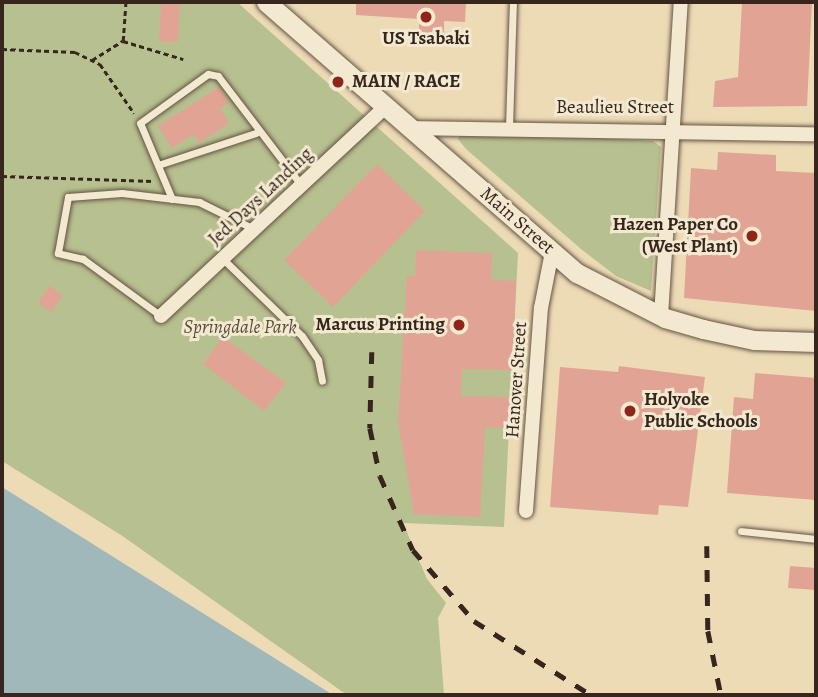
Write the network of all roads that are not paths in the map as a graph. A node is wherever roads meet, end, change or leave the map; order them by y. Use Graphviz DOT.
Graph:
graph roads {
  1 [pos="266,2"];
  2 [pos="513,2"];
  3 [pos="681,2"];
  4 [pos="387,105"];
  5 [pos="509,127"];
  6 [pos="672,127"];
  7 [pos="413,128"];
  8 [pos="256,133"];
  9 [pos="816,134"];
  10 [pos="161,163"];
  11 [pos="301,185"];
  12 [pos="172,199"];
  13 [pos="255,229"];
  14 [pos="552,252"];
  15 [pos="223,259"];
  16 [pos="161,316"];
  17 [pos="661,316"];
  18 [pos="816,342"];
  19 [pos="322,381"];
  20 [pos="526,511"];
  21 [pos="741,531"];
  22 [pos="816,538"];
  1 -- 4 [label="main road, Main Street"];
  2 -- 5 [label="lane"];
  3 -- 6 [label="street"];
  4 -- 7 [label="main road, Main Street"];
  4 -- 11 [label="street, Jed Days Landing"];
  5 -- 6 [label="street, Beaulieu Street"];
  5 -- 7 [label="street, Beaulieu Street"];
  6 -- 9 [label="street, Beaulieu Street"];
  6 -- 17 [label="street"];
  7 -- 14 [label="main road, Main Street"];
  8 -- 10 [label="lane"];
  8 -- 10 [label="lane"];
  8 -- 11 [label="lane"];
  10 -- 12 [label="lane"];
  11 -- 13 [label="street, Jed Days Landing"];
  12 -- 13 [label="lane"];
  12 -- 16 [label="lane"];
  13 -- 15 [label="street, Jed Days Landing"];
  14 -- 17 [label="main road, Main Street"];
  14 -- 20 [label="street, Hanover Street"];
  15 -- 16 [label="street, Jed Days Landing"];
  15 -- 19 [label="lane"];
  17 -- 18 [label="main road, Main Street"];
  21 -- 22 [label="lane"];
}
